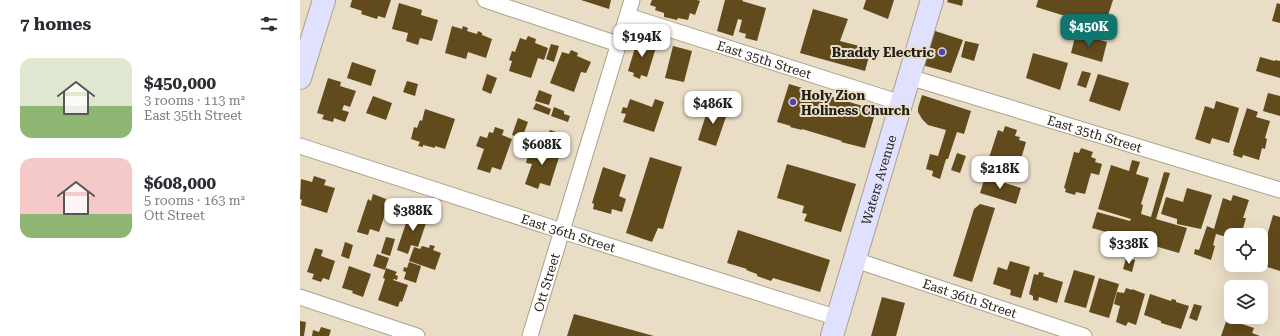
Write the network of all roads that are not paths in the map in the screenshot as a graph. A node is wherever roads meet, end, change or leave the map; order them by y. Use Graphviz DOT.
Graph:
graph roads {
  1 [pos="324,0"];
  2 [pos="485,0"];
  3 [pos="632,0"];
  4 [pos="932,0"];
  5 [pos="628,16"];
  6 [pos="618,44"];
  7 [pos="910,77"];
  8 [pos="300,78"];
  9 [pos="901,103"];
  10 [pos="300,146"];
  11 [pos="1280,190"];
  12 [pos="562,231"];
  13 [pos="854,260"];
  14 [pos="300,297"];
  15 [pos="835,327"];
  16 [pos="417,336"];
  17 [pos="530,336"];
  18 [pos="1084,336"];
  1 -- 8 [label="main road"];
  2 -- 6 [label="street"];
  3 -- 5 [label="street, Ott Street"];
  4 -- 7 [label="main road, Waters Avenue"];
  5 -- 6 [label="street, Ott Street"];
  5 -- 9 [label="street, East 35th Street"];
  6 -- 12 [label="street, Ott Street"];
  7 -- 9 [label="main road, Waters Avenue"];
  7 -- 11 [label="street, East 35th Street"];
  9 -- 13 [label="main road, Waters Avenue"];
  10 -- 12 [label="street, East 36th Street"];
  12 -- 15 [label="street, East 36th Street"];
  12 -- 17 [label="street, Ott Street"];
  13 -- 15 [label="main road, Waters Avenue"];
  13 -- 18 [label="street, East 36th Street"];
  14 -- 16 [label="street"];
}
